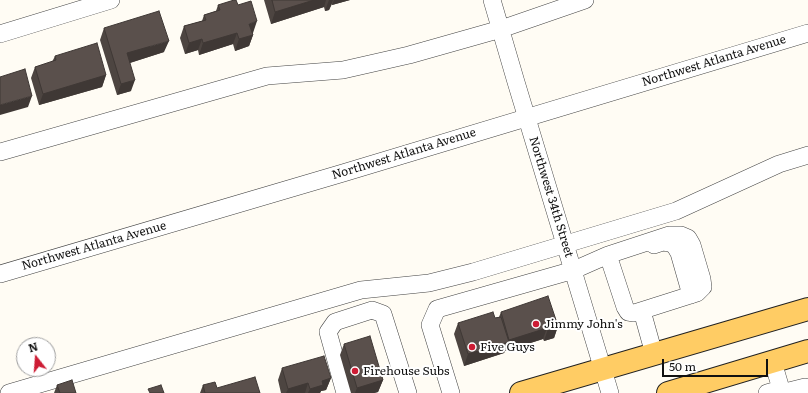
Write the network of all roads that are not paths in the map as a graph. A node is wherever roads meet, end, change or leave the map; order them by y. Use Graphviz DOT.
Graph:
graph roads {
  1 [pos="111,0"];
  2 [pos="492,0"];
  3 [pos="585,0"];
  4 [pos="501,29"];
  5 [pos="808,32"];
  6 [pos="0,34"];
  7 [pos="527,117"];
  8 [pos="0,152"];
  9 [pos="808,155"];
  10 [pos="565,244"];
  11 [pos="612,253"];
  12 [pos="574,270"];
  13 [pos="0,274"];
  14 [pos="808,309"];
  15 [pos="642,311"];
  16 [pos="808,351"];
  17 [pos="654,354"];
  18 [pos="773,362"];
  19 [pos="603,369"];
  20 [pos="808,388"];
  21 [pos="406,392"];
  22 [pos="677,392"];
  23 [pos="782,392"];
  24 [pos="9,393"];
  25 [pos="345,393"];
  26 [pos="451,393"];
  27 [pos="522,393"];
  28 [pos="610,393"];
  1 -- 6 [label="street"];
  2 -- 4 [label="street, Northwest 34th Street"];
  3 -- 4 [label="street"];
  4 -- 7 [label="street, Northwest 34th Street"];
  4 -- 8 [label="street"];
  5 -- 7 [label="street, Northwest Atlanta Avenue"];
  7 -- 10 [label="street, Northwest 34th Street"];
  7 -- 13 [label="street, Northwest Atlanta Avenue"];
  9 -- 10 [label="street"];
  10 -- 12 [label="street, Northwest 34th Street"];
  10 -- 24 [label="street"];
  11 -- 12 [label="street"];
  11 -- 15 [label="street"];
  11 -- 15 [label="street"];
  12 -- 19 [label="street, Northwest 34th Street"];
  12 -- 26 [label="street"];
  14 -- 17 [label="main road"];
  15 -- 17 [label="street"];
  16 -- 18 [label="main road"];
  17 -- 19 [label="main road"];
  18 -- 22 [label="main road"];
  18 -- 23 [label="street"];
  19 -- 27 [label="main road"];
  19 -- 28 [label="street, Northwest 34th Street"];
  20 -- 23 [label="street"];
  21 -- 25 [label="street"];
}
